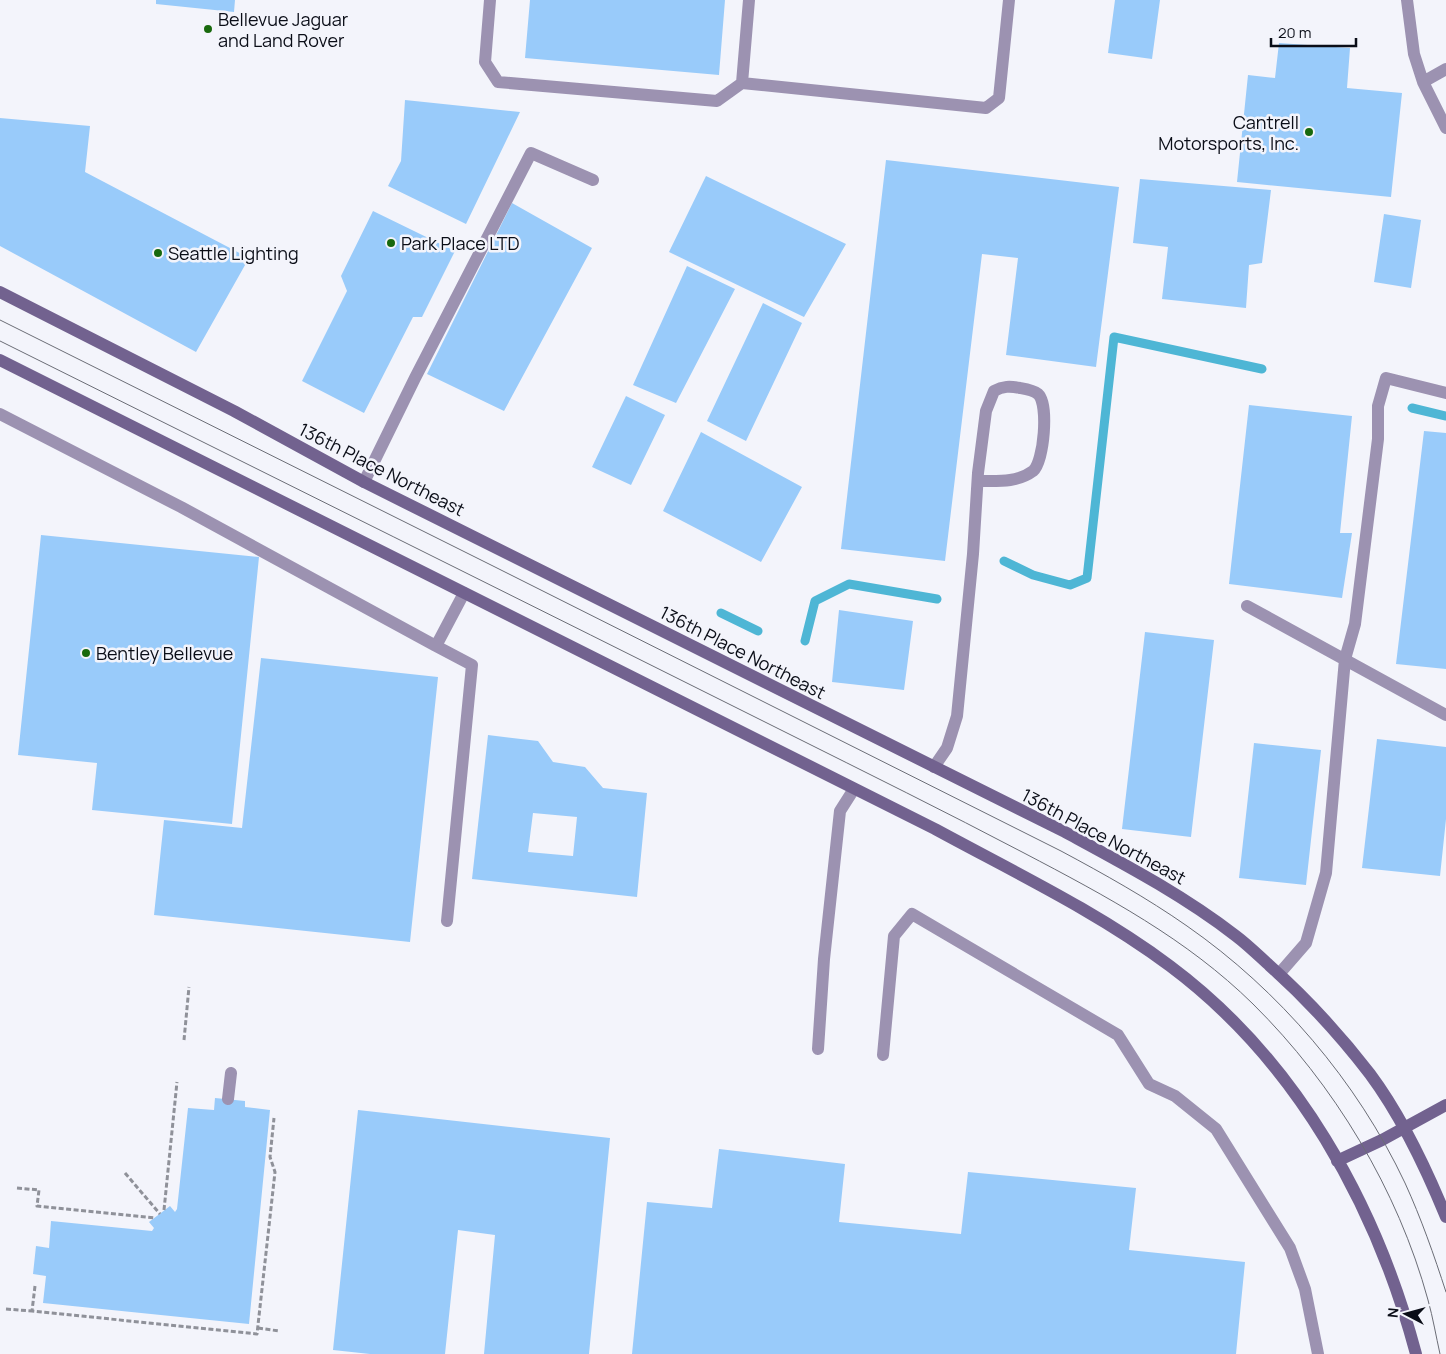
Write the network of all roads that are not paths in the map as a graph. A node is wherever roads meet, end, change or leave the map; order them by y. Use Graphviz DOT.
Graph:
graph roads {
  1 [pos="490,0"];
  2 [pos="749,0"];
  3 [pos="1009,0"];
  4 [pos="1406,0"];
  5 [pos="1446,69"];
  6 [pos="742,82"];
  7 [pos="1423,82"];
  8 [pos="1446,128"];
  9 [pos="593,180"];
  10 [pos="0,292"];
  11 [pos="0,360"];
  12 [pos="1446,393"];
  13 [pos="0,414"];
  14 [pos="364,482"];
  15 [pos="978,482"];
  16 [pos="464,593"];
  17 [pos="1247,606"];
  18 [pos="436,646"];
  19 [pos="1345,659"];
  20 [pos="1446,715"];
  21 [pos="934,767"];
  22 [pos="854,790"];
  23 [pos="447,922"];
  24 [pos="1279,974"];
  25 [pos="818,1048"];
  26 [pos="883,1055"];
  27 [pos="231,1073"];
  28 [pos="228,1100"];
  29 [pos="1446,1105"];
  30 [pos="1404,1128"];
  31 [pos="1337,1161"];
  32 [pos="1446,1217"];
  33 [pos="1318,1354"];
  34 [pos="1416,1354"];
  1 -- 6 [label="lane"];
  2 -- 6 [label="lane"];
  3 -- 6 [label="lane"];
  4 -- 7 [label="lane"];
  5 -- 7 [label="lane"];
  7 -- 8 [label="lane"];
  9 -- 14 [label="lane"];
  10 -- 14 [label="street, 136th Place Northeast"];
  11 -- 16 [label="street"];
  12 -- 19 [label="lane"];
  13 -- 18 [label="lane"];
  14 -- 21 [label="street, 136th Place Northeast"];
  15 -- 15 [label="lane"];
  15 -- 21 [label="lane"];
  16 -- 18 [label="lane"];
  16 -- 22 [label="street"];
  17 -- 19 [label="lane"];
  18 -- 23 [label="lane"];
  19 -- 20 [label="lane"];
  19 -- 24 [label="lane"];
  21 -- 24 [label="street, 136th Place Northeast"];
  22 -- 25 [label="lane"];
  22 -- 31 [label="street"];
  24 -- 30 [label="street, 136th Place Northeast"];
  26 -- 33 [label="lane"];
  27 -- 28 [label="lane"];
  29 -- 30 [label="street"];
  30 -- 31 [label="street"];
  30 -- 32 [label="street, 136th Place Northeast"];
  31 -- 34 [label="street"];
}
